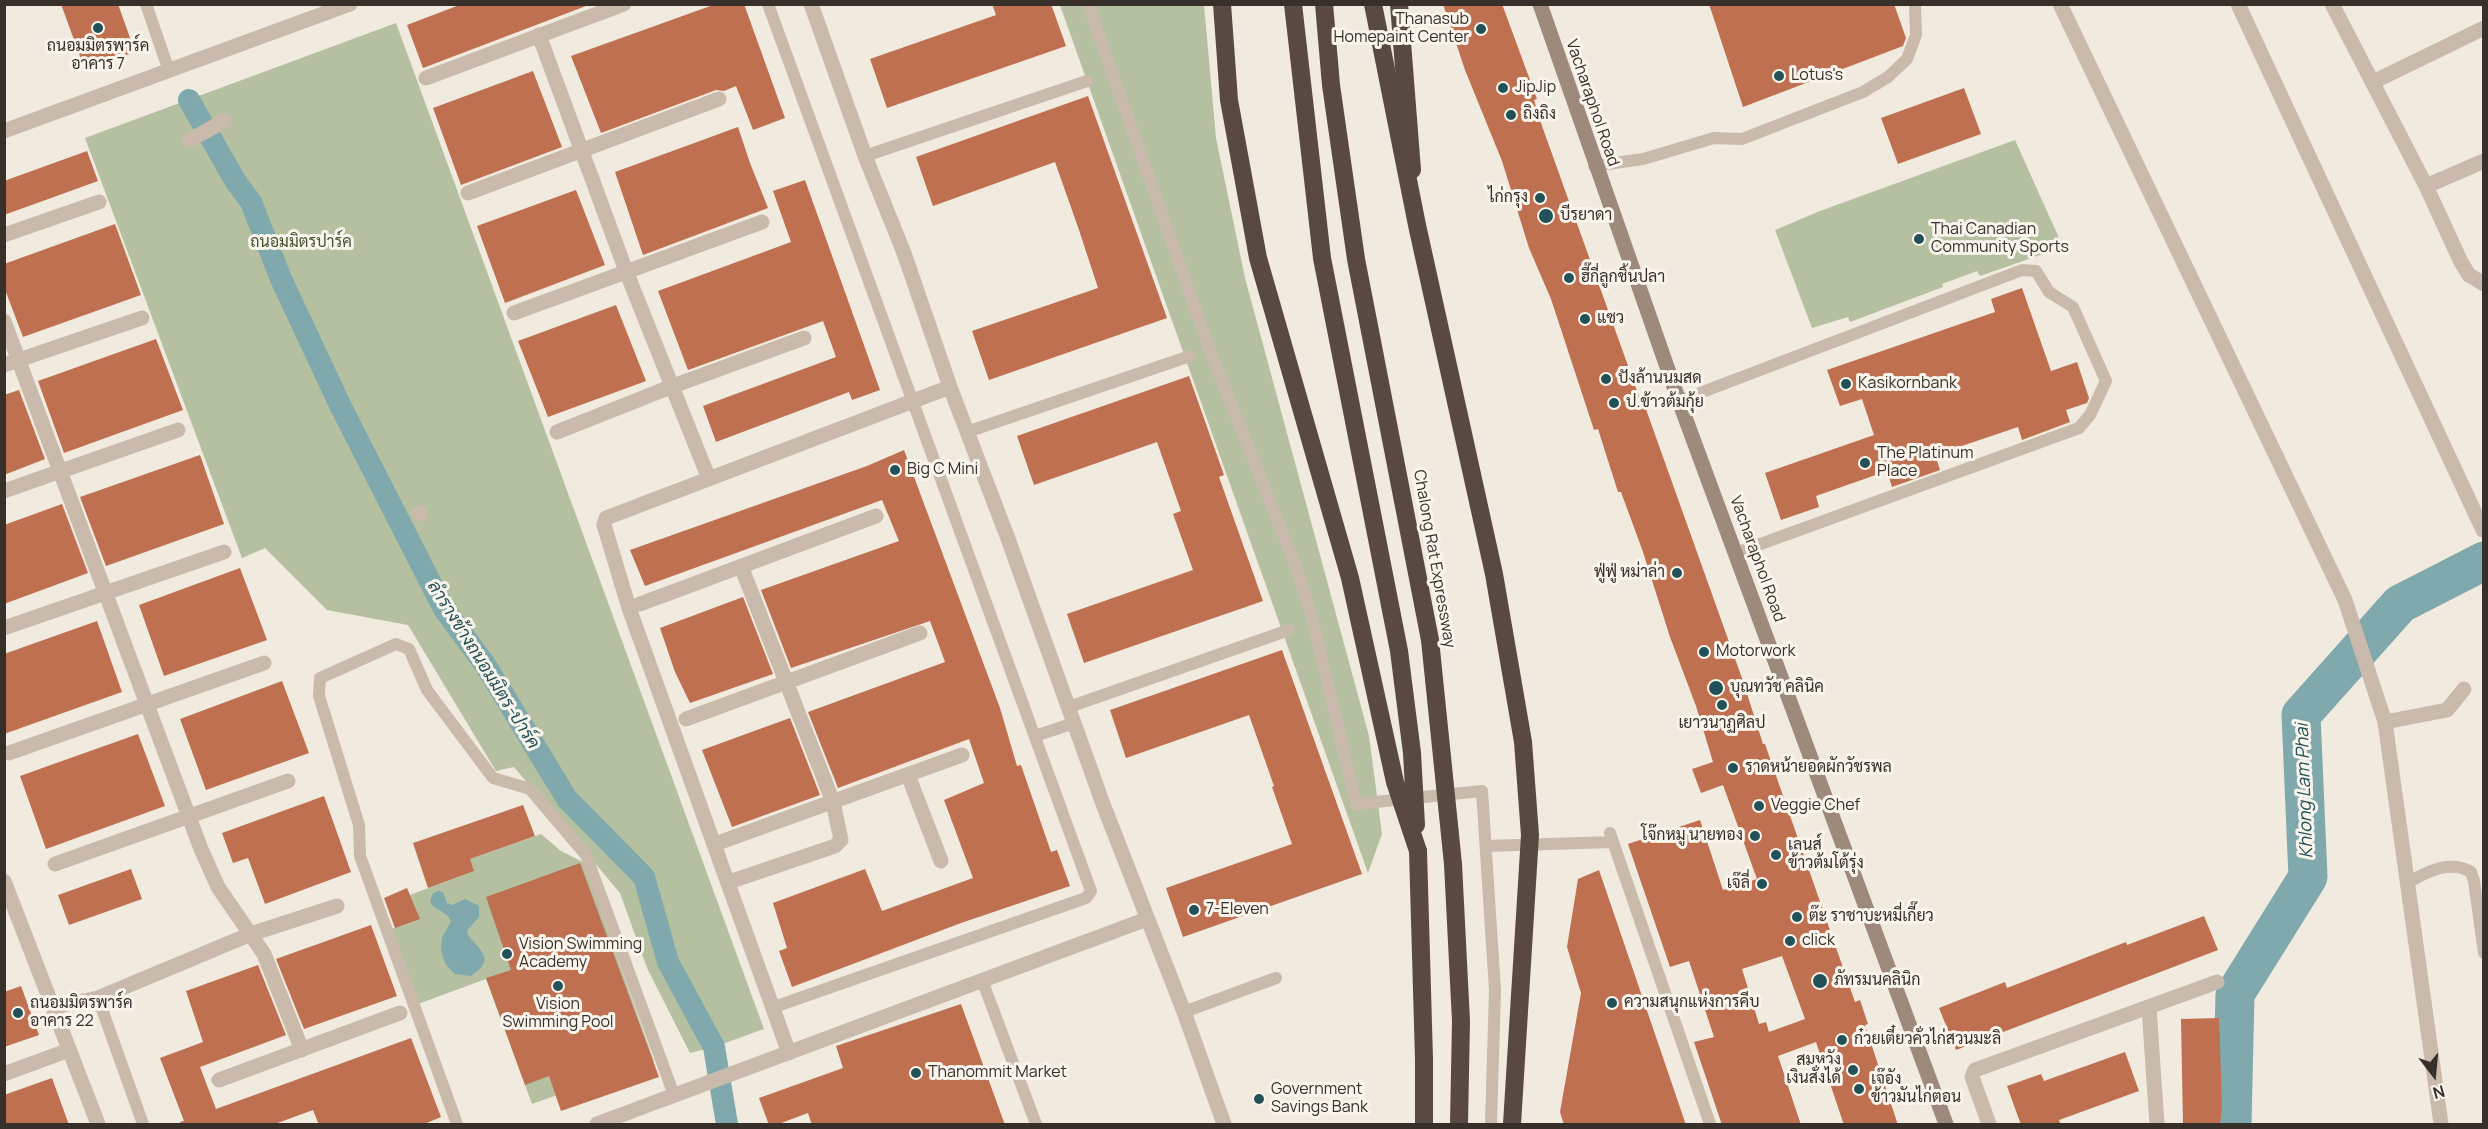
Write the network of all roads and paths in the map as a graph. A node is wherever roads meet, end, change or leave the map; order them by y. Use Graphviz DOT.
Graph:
graph roads {
  1 [pos="146,4"];
  2 [pos="350,4"];
  3 [pos="624,4"];
  4 [pos="768,4"];
  5 [pos="811,4"];
  6 [pos="1088,4"];
  7 [pos="1222,4"];
  8 [pos="1293,4"];
  9 [pos="1324,4"];
  10 [pos="1373,4"];
  11 [pos="1399,4"];
  12 [pos="1540,4"];
  13 [pos="1915,4"];
  14 [pos="2060,4"];
  15 [pos="2332,4"];
  16 [pos="2243,6"];
  17 [pos="2484,28"];
  18 [pos="539,35"];
  19 [pos="169,71"];
  20 [pos="426,78"];
  21 [pos="1087,81"];
  22 [pos="2373,82"];
  23 [pos="719,99"];
  24 [pos="224,121"];
  25 [pos="4,131"];
  26 [pos="190,140"];
  27 [pos="581,152"];
  28 [pos="865,156"];
  29 [pos="2484,161"];
  30 [pos="1594,166"];
  31 [pos="2426,186"];
  32 [pos="468,193"];
  33 [pos="99,202"];
  34 [pos="762,222"];
  35 [pos="1417,225"];
  36 [pos="4,235"];
  37 [pos="626,271"];
  38 [pos="2484,284"];
  39 [pos="513,313"];
  40 [pos="142,318"];
  41 [pos="4,321"];
  42 [pos="804,338"];
  43 [pos="1190,356"];
  44 [pos="12,363"];
  45 [pos="673,386"];
  46 [pos="950,387"];
  47 [pos="913,401"];
  48 [pos="1678,402"];
  49 [pos="178,430"];
  50 [pos="557,432"];
  51 [pos="967,432"];
  52 [pos="60,472"];
  53 [pos="709,479"];
  54 [pos="4,491"];
  55 [pos="876,516"];
  56 [pos="2483,530"];
  57 [pos="224,552"];
  58 [pos="1736,553"];
  59 [pos="741,566"];
  60 [pos="105,593"];
  61 [pos="640,604"];
  62 [pos="4,628"];
  63 [pos="1289,630"];
  64 [pos="920,633"];
  65 [pos="264,663"];
  66 [pos="786,682"];
  67 [pos="2464,688"];
  68 [pos="147,704"];
  69 [pos="1069,707"];
  70 [pos="686,719"];
  71 [pos="2385,722"];
  72 [pos="1074,723"];
  73 [pos="1035,736"];
  74 [pos="9,753"];
  75 [pos="962,755"];
  76 [pos="908,775"];
  77 [pos="288,781"];
  78 [pos="833,802"];
  79 [pos="189,816"];
  80 [pos="715,844"];
  81 [pos="1486,846"];
  82 [pos="1418,851"];
  83 [pos="941,861"];
  84 [pos="55,864"];
  85 [pos="4,881"];
  86 [pos="729,882"];
  87 [pos="2408,883"];
  88 [pos="337,906"];
  89 [pos="1147,919"];
  90 [pos="251,934"];
  91 [pos="2484,952"];
  92 [pos="1276,978"];
  93 [pos="982,980"];
  94 [pos="2217,982"];
  95 [pos="98,998"];
  96 [pos="53,1007"];
  97 [pos="774,1007"];
  98 [pos="2149,1008"];
  99 [pos="1184,1012"];
  100 [pos="400,1013"];
  101 [pos="69,1050"];
  102 [pos="302,1050"];
  103 [pos="789,1053"];
  104 [pos="4,1074"];
  105 [pos="219,1080"];
  106 [pos="674,1095"];
  107 [pos="98,1125"];
  108 [pos="143,1125"];
  109 [pos="457,1125"];
  110 [pos="597,1125"];
  111 [pos="1036,1125"];
  112 [pos="1224,1125"];
  113 [pos="1424,1125"];
  114 [pos="1459,1125"];
  115 [pos="1491,1125"];
  116 [pos="1512,1125"];
  117 [pos="1710,1125"];
  118 [pos="1946,1125"];
  119 [pos="1989,1125"];
  120 [pos="2157,1125"];
  121 [pos="2441,1125"];
  1 -- 19 [label="lane"];
  2 -- 19 [label="street"];
  3 -- 18 [label="street"];
  4 -- 47 [label="lane"];
  5 -- 28 [label="street"];
  6 -- 81 [label="lane"];
  7 -- 82 [label="highway, bridge"];
  8 -- 82 [label="highway, bridge"];
  9 -- 114 [label="highway, Chalong Rat Expressway, bridge"];
  10 -- 35 [label="highway, bridge"];
  11 -- 35 [label="highway, bridge"];
  12 -- 30 [label="main road, Vacharaphol Road"];
  13 -- 30 [label="lane"];
  14 -- 71 [label="street"];
  15 -- 22 [label="street"];
  16 -- 56 [label="street"];
  17 -- 22 [label="street"];
  18 -- 20 [label="street"];
  18 -- 27 [label="street"];
  19 -- 25 [label="street"];
  21 -- 28 [label="lane"];
  22 -- 31 [label="street"];
  23 -- 27 [label="street"];
  24 -- 26 [label="street"];
  27 -- 32 [label="street"];
  27 -- 37 [label="street"];
  28 -- 46 [label="street"];
  29 -- 31 [label="street"];
  30 -- 48 [label="main road, Vacharaphol Road"];
  31 -- 38 [label="street"];
  33 -- 36 [label="street"];
  34 -- 37 [label="street"];
  35 -- 116 [label="highway, bridge"];
  37 -- 39 [label="street"];
  37 -- 45 [label="street"];
  40 -- 44 [label="street"];
  41 -- 44 [label="street"];
  42 -- 45 [label="street"];
  43 -- 51 [label="lane"];
  44 -- 52 [label="street"];
  45 -- 50 [label="street"];
  45 -- 53 [label="street"];
  46 -- 47 [label="street"];
  46 -- 51 [label="street"];
  47 -- 53 [label="street"];
  47 -- 73 [label="lane"];
  48 -- 58 [label="main road, Vacharaphol Road"];
  48 -- 58 [label="lane"];
  49 -- 52 [label="street"];
  51 -- 69 [label="street"];
  52 -- 54 [label="street"];
  52 -- 60 [label="street"];
  53 -- 80 [label="street"];
  55 -- 59 [label="street"];
  57 -- 60 [label="street"];
  58 -- 118 [label="main road, Vacharaphol Road"];
  59 -- 61 [label="street"];
  59 -- 66 [label="street"];
  60 -- 62 [label="street"];
  60 -- 68 [label="street"];
  63 -- 69 [label="lane"];
  64 -- 66 [label="street"];
  65 -- 68 [label="street"];
  66 -- 70 [label="street"];
  66 -- 78 [label="street"];
  67 -- 71 [label="street"];
  68 -- 74 [label="street"];
  68 -- 79 [label="street"];
  69 -- 72 [label="street"];
  71 -- 87 [label="street"];
  72 -- 73 [label="lane"];
  72 -- 89 [label="street"];
  73 -- 97 [label="lane"];
  75 -- 76 [label="street"];
  76 -- 78 [label="street"];
  76 -- 83 [label="street"];
  77 -- 79 [label="street"];
  78 -- 80 [label="street"];
  78 -- 86 [label="street"];
  79 -- 84 [label="street"];
  79 -- 90 [label="street"];
  80 -- 86 [label="street"];
  81 -- 115 [label="lane"];
  81 -- 117 [label="lane"];
  82 -- 113 [label="highway"];
  85 -- 96 [label="street"];
  86 -- 97 [label="street"];
  87 -- 91 [label="lane"];
  87 -- 121 [label="street"];
  88 -- 90 [label="street"];
  89 -- 93 [label="street"];
  89 -- 99 [label="street"];
  90 -- 95 [label="street"];
  90 -- 102 [label="street"];
  92 -- 99 [label="lane"];
  93 -- 103 [label="street"];
  93 -- 111 [label="lane"];
  94 -- 98 [label="street"];
  95 -- 96 [label="street"];
  95 -- 108 [label="lane"];
  96 -- 101 [label="street"];
  97 -- 103 [label="street"];
  98 -- 119 [label="street"];
  98 -- 120 [label="street"];
  99 -- 112 [label="street"];
  100 -- 102 [label="street"];
  101 -- 104 [label="street"];
  101 -- 107 [label="street"];
  102 -- 105 [label="street"];
  103 -- 106 [label="street"];
  106 -- 109 [label="lane"];
  106 -- 110 [label="street"];
}
